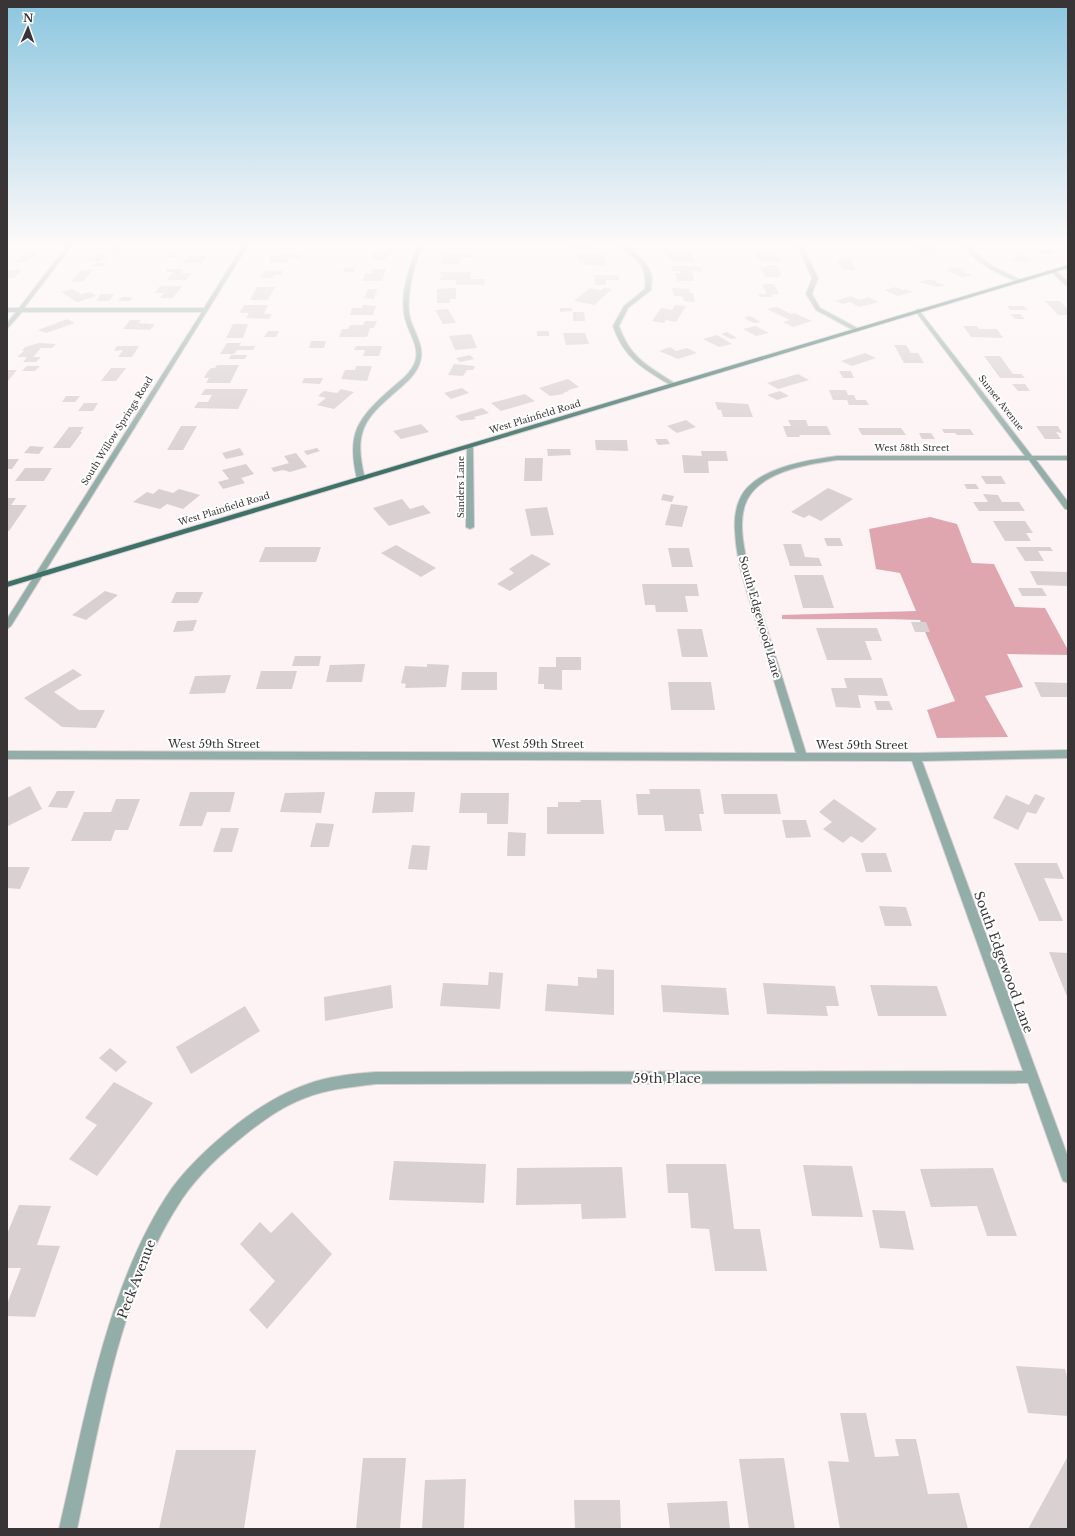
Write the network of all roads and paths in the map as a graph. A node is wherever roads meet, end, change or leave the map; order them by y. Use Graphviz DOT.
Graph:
graph roads {
  1 [pos="14,319"];
  2 [pos="201,319"];
  3 [pos="408,319"];
  4 [pos="620,319"];
  5 [pos="836,319"];
  6 [pos="893,319"];
  7 [pos="924,319"];
  8 [pos="7,327"];
  9 [pos="857,330"];
  10 [pos="674,385"];
  11 [pos="470,447"];
  12 [pos="1032,458"];
  13 [pos="1068,458"];
  14 [pos="361,479"];
  15 [pos="760,482"];
  16 [pos="1068,507"];
  17 [pos="470,527"];
  18 [pos="39,575"];
  19 [pos="7,585"];
  20 [pos="7,626"];
  21 [pos="1068,754"];
  22 [pos="7,755"];
  23 [pos="802,757"];
  24 [pos="916,757"];
  25 [pos="1031,1077"];
  26 [pos="304,1091"];
  27 [pos="1068,1176"];
  28 [pos="68,1529"];
  1 -- 8 [label="street"];
  2 -- 18 [label="street, South Willow Springs Road"];
  3 -- 14 [label="street"];
  4 -- 10 [label="street"];
  5 -- 9 [label="street"];
  6 -- 9 [label="main road, West Plainfield Road"];
  7 -- 12 [label="street, Sunset Avenue"];
  9 -- 10 [label="main road, West Plainfield Road"];
  10 -- 11 [label="main road, West Plainfield Road"];
  11 -- 14 [label="main road, West Plainfield Road"];
  11 -- 17 [label="street, Sanders Lane"];
  12 -- 13 [label="street, West 58th Street"];
  12 -- 15 [label="street, West 58th Street"];
  12 -- 16 [label="street, Sunset Avenue"];
  14 -- 18 [label="main road, West Plainfield Road"];
  15 -- 23 [label="street, South Edgewood Lane"];
  18 -- 19 [label="main road, West Plainfield Road"];
  18 -- 20 [label="street, South Willow Springs Road"];
  21 -- 24 [label="street, West 59th Street"];
  22 -- 23 [label="street, West 59th Street"];
  23 -- 24 [label="street, West 59th Street"];
  24 -- 25 [label="street, South Edgewood Lane"];
  25 -- 26 [label="street, 59th Place"];
  25 -- 27 [label="street, South Edgewood Lane"];
  26 -- 28 [label="street, Peck Avenue"];
}
